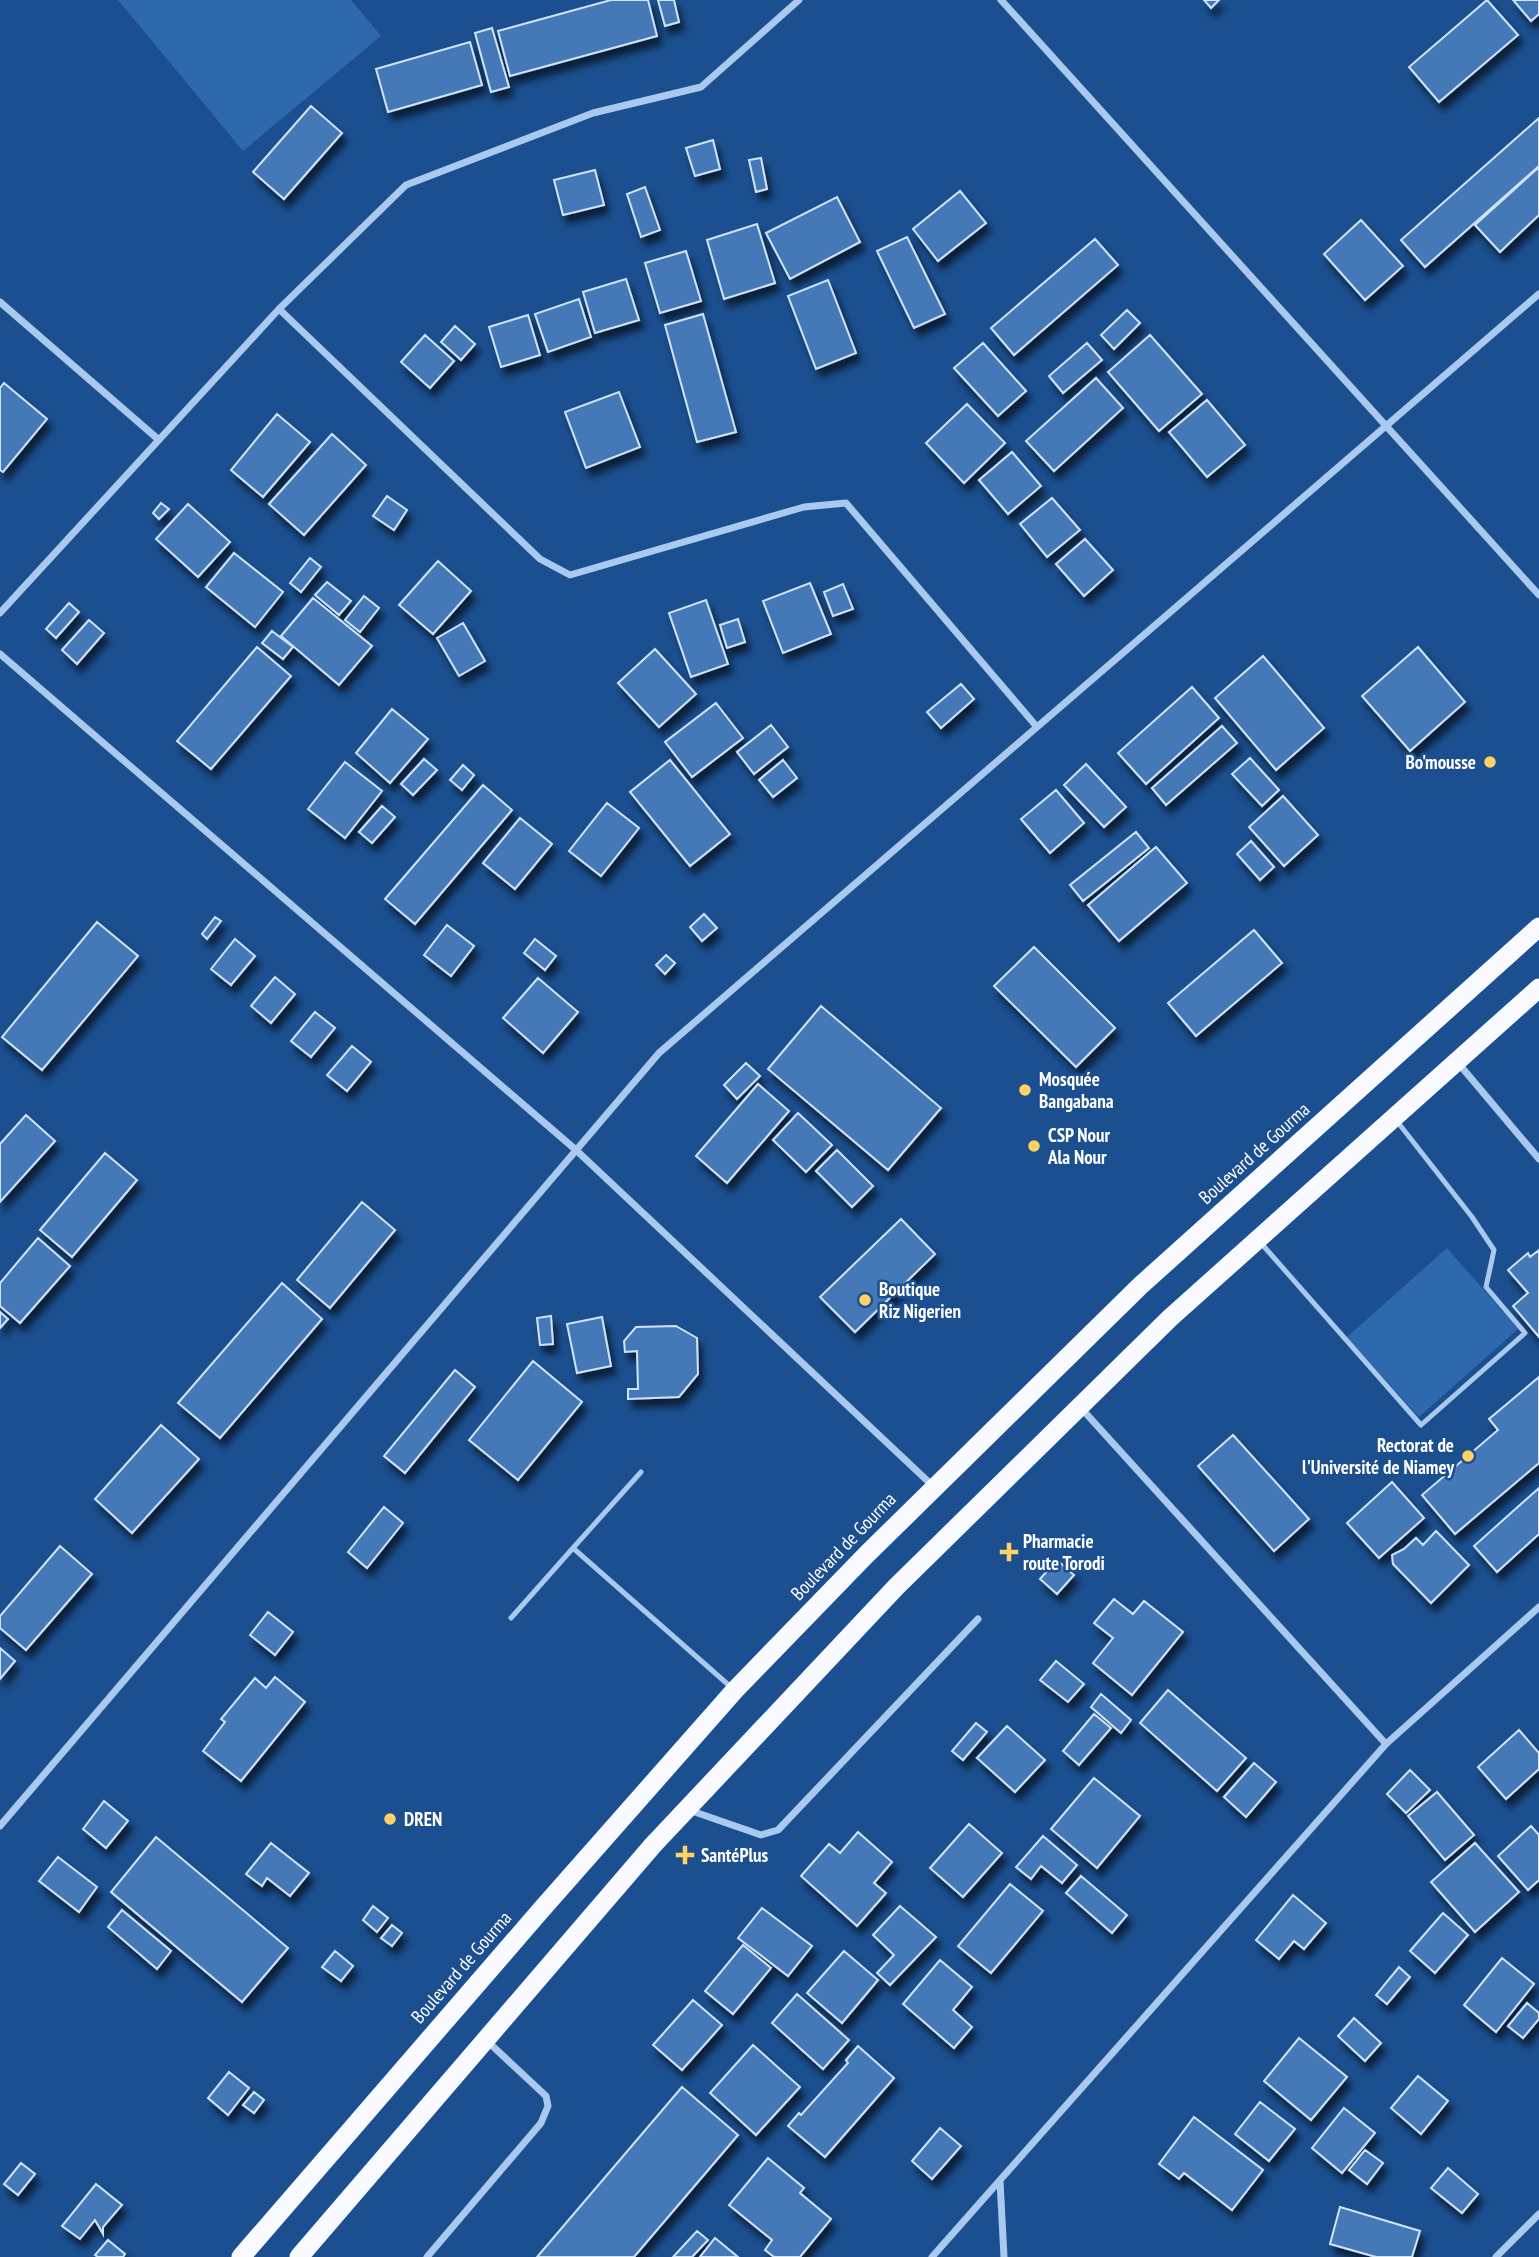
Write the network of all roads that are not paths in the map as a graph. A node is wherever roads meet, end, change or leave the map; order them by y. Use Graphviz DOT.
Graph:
graph roads {
  1 [pos="799,0"];
  2 [pos="1001,0"];
  3 [pos="1539,294"];
  4 [pos="0,302"];
  5 [pos="279,309"];
  6 [pos="1387,425"];
  7 [pos="159,440"];
  8 [pos="1539,595"];
  9 [pos="0,613"];
  10 [pos="0,654"];
  11 [pos="1037,727"];
  12 [pos="1539,927"];
  13 [pos="1539,988"];
  14 [pos="1456,1061"];
  15 [pos="1394,1116"];
  16 [pos="576,1150"];
  17 [pos="1539,1159"];
  18 [pos="1258,1239"];
  19 [pos="1081,1407"];
  20 [pos="640,1472"];
  21 [pos="934,1487"];
  22 [pos="573,1548"];
  23 [pos="1539,1607"];
  24 [pos="511,1618"];
  25 [pos="978,1619"];
  26 [pos="735,1690"];
  27 [pos="1386,1744"];
  28 [pos="687,1809"];
  29 [pos="0,1826"];
  30 [pos="485,2038"];
  31 [pos="1000,2180"];
  32 [pos="1539,2214"];
  33 [pos="241,2257"];
  34 [pos="299,2257"];
  35 [pos="427,2257"];
  36 [pos="932,2257"];
  37 [pos="1003,2257"];
  38 [pos="1496,2257"];
  1 -- 5 [label="street"];
  2 -- 6 [label="street"];
  3 -- 6 [label="street"];
  4 -- 7 [label="street"];
  5 -- 7 [label="street"];
  5 -- 11 [label="street"];
  6 -- 8 [label="street"];
  6 -- 11 [label="street"];
  7 -- 9 [label="street"];
  10 -- 16 [label="street"];
  11 -- 16 [label="street"];
  12 -- 21 [label="highway, Boulevard de Gourma"];
  13 -- 14 [label="highway"];
  14 -- 15 [label="highway"];
  14 -- 17 [label="street"];
  15 -- 18 [label="highway"];
  15 -- 18 [label="lane"];
  16 -- 21 [label="street"];
  16 -- 29 [label="street"];
  18 -- 19 [label="highway"];
  19 -- 27 [label="street"];
  19 -- 28 [label="highway"];
  20 -- 22 [label="lane"];
  21 -- 26 [label="highway, Boulevard de Gourma"];
  22 -- 24 [label="lane"];
  22 -- 26 [label="lane"];
  23 -- 27 [label="street"];
  25 -- 28 [label="street"];
  26 -- 33 [label="highway, Boulevard de Gourma"];
  27 -- 31 [label="street"];
  28 -- 30 [label="highway"];
  30 -- 34 [label="highway"];
  30 -- 35 [label="street"];
  31 -- 36 [label="street"];
  31 -- 37 [label="street"];
  32 -- 38 [label="street"];
}
